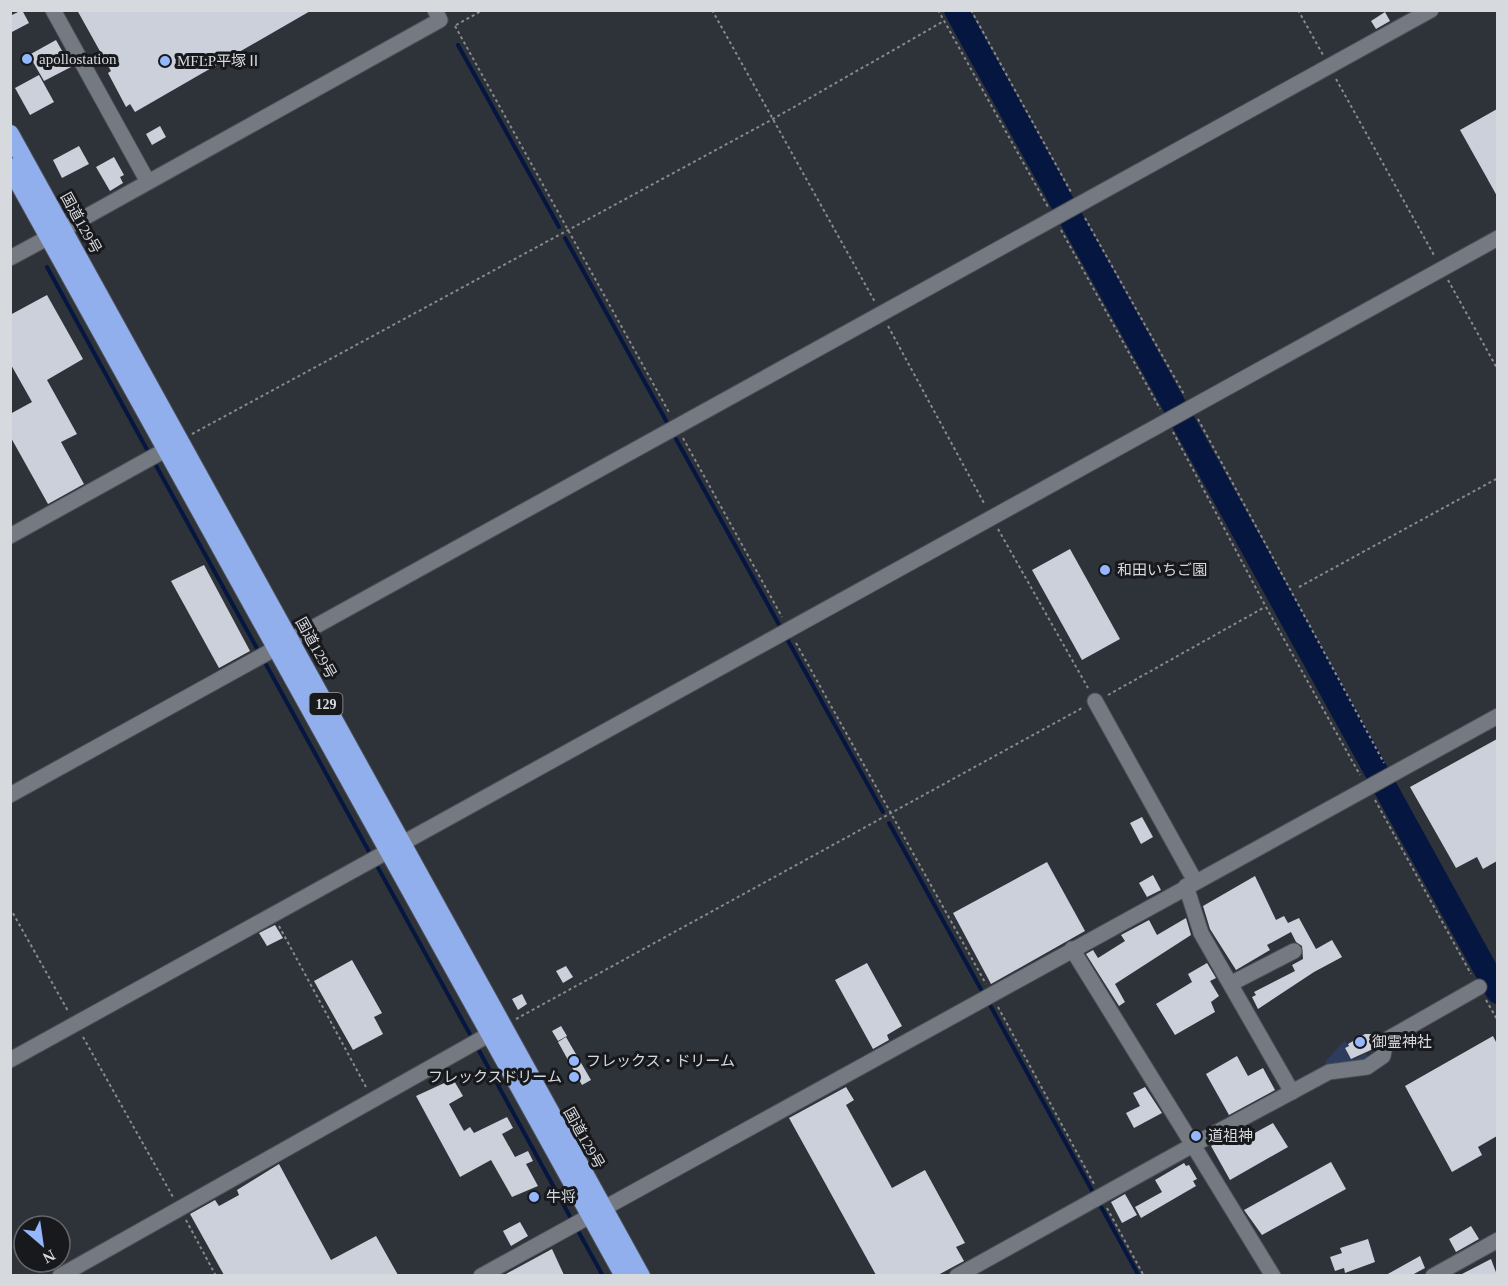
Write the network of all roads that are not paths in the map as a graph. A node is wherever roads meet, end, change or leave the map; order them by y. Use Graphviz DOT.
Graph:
graph roads {
  1 [pos="53,10"];
  2 [pos="1431,10"];
  3 [pos="444,19"];
  4 [pos="10,134"];
  5 [pos="10,167"];
  6 [pos="148,182"];
  7 [pos="56,233"];
  8 [pos="1497,238"];
  9 [pos="10,258"];
  10 [pos="162,451"];
  11 [pos="10,536"];
  12 [pos="273,652"];
  13 [pos="1095,701"];
  14 [pos="1497,716"];
  15 [pos="10,795"];
  16 [pos="384,853"];
  17 [pos="1191,884"];
  18 [pos="1072,950"];
  19 [pos="1294,951"];
  20 [pos="1232,983"];
  21 [pos="1479,987"];
  22 [pos="485,1037"];
  23 [pos="10,1060"];
  24 [pos="1292,1092"];
  25 [pos="1193,1145"];
  26 [pos="586,1219"];
  27 [pos="1497,1240"];
  28 [pos="60,1275"];
  29 [pos="481,1275"];
  30 [pos="624,1275"];
  31 [pos="641,1275"];
  32 [pos="957,1275"];
  33 [pos="1273,1275"];
  34 [pos="1433,1275"];
  1 -- 6 [label="street"];
  2 -- 12 [label="street"];
  3 -- 6 [label="street"];
  4 -- 7 [label="highway, 国道129号 / 129"];
  5 -- 7 [label="highway, 国道129号 / 129"];
  6 -- 7 [label="street"];
  7 -- 9 [label="street"];
  7 -- 10 [label="highway, 国道129号 / 129"];
  8 -- 16 [label="street"];
  10 -- 11 [label="street"];
  10 -- 12 [label="highway, 国道129号 / 129"];
  12 -- 15 [label="street"];
  12 -- 16 [label="highway, 国道129号 / 129"];
  13 -- 17 [label="street"];
  14 -- 17 [label="street"];
  16 -- 22 [label="highway, 国道129号 / 129"];
  16 -- 23 [label="street"];
  17 -- 18 [label="street"];
  17 -- 20 [label="street"];
  18 -- 25 [label="street"];
  18 -- 26 [label="street"];
  19 -- 20 [label="street"];
  20 -- 24 [label="street"];
  21 -- 24 [label="street"];
  22 -- 26 [label="highway, 国道129号 / 129"];
  22 -- 28 [label="street"];
  24 -- 25 [label="street"];
  25 -- 32 [label="street"];
  25 -- 33 [label="street"];
  26 -- 29 [label="street"];
  26 -- 30 [label="highway, 国道129号 / 129"];
  26 -- 31 [label="highway, 国道129号 / 129"];
  27 -- 34 [label="street"];
}
